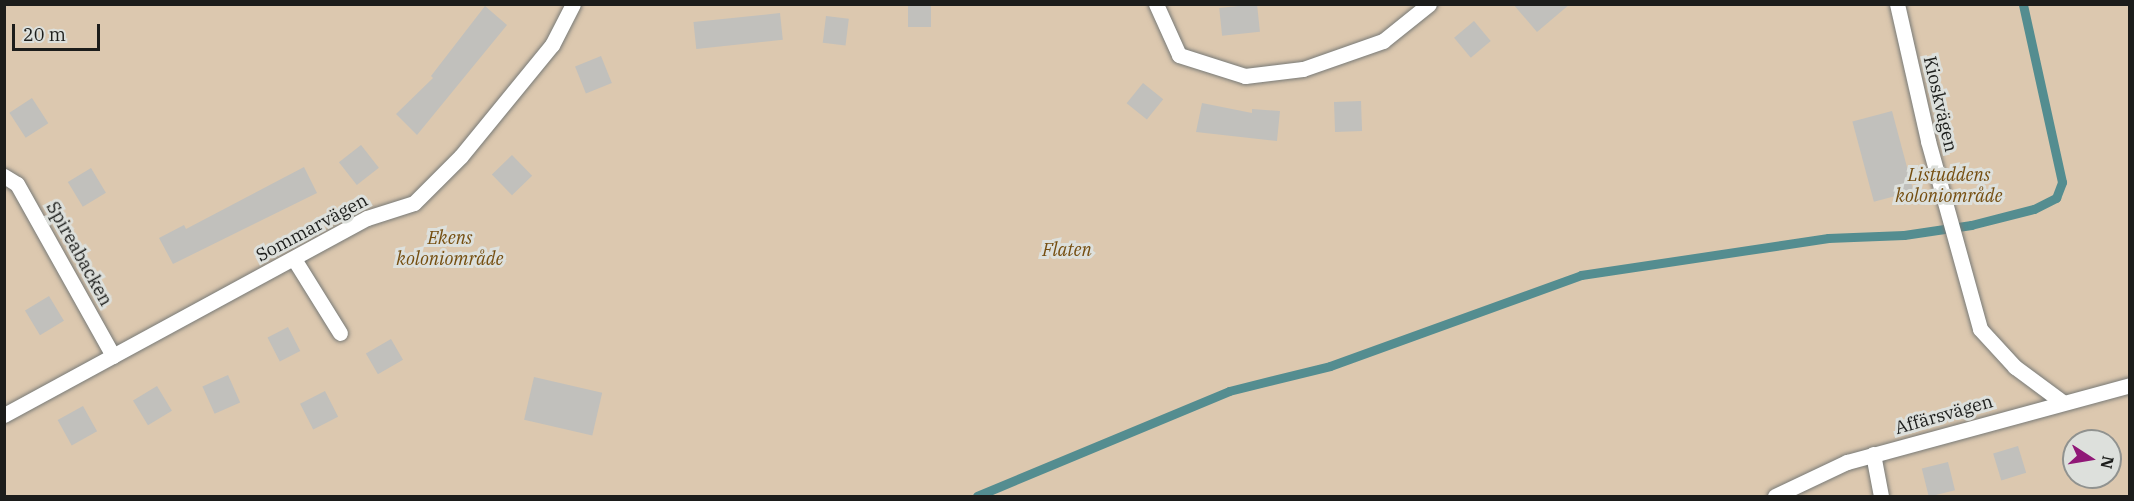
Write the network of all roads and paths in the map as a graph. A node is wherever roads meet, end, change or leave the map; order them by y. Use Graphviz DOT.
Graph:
graph roads {
  1 [pos="573,4"];
  2 [pos="1156,4"];
  3 [pos="1429,4"];
  4 [pos="1897,4"];
  5 [pos="4,176"];
  6 [pos="294,259"];
  7 [pos="340,333"];
  8 [pos="113,356"];
  9 [pos="2130,385"];
  10 [pos="2061,401"];
  11 [pos="4,415"];
  12 [pos="1873,454"];
  13 [pos="1775,496"];
  14 [pos="1881,496"];
  1 -- 6 [label="lane, Sommarvägen"];
  2 -- 3 [label="lane"];
  4 -- 10 [label="lane, Kioskvägen"];
  5 -- 8 [label="lane, Spireabacken"];
  6 -- 7 [label="lane"];
  6 -- 8 [label="lane, Sommarvägen"];
  8 -- 11 [label="lane, Sommarvägen"];
  9 -- 10 [label="lane, Affärsvägen"];
  10 -- 12 [label="lane, Affärsvägen"];
  12 -- 13 [label="lane, Affärsvägen"];
  12 -- 14 [label="lane"];
}
